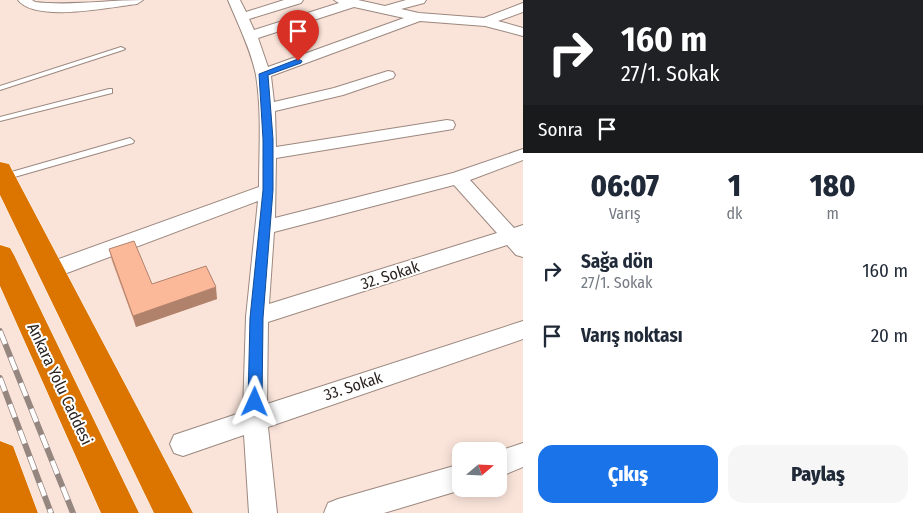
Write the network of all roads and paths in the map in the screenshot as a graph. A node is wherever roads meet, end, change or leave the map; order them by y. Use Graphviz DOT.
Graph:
graph roads {
  1 [pos="24,0"];
  2 [pos="137,0"];
  3 [pos="297,0"];
  4 [pos="420,0"];
  5 [pos="346,2"];
  6 [pos="523,7"];
  7 [pos="238,9"];
  8 [pos="385,10"];
  9 [pos="419,17"];
  10 [pos="485,22"];
  11 [pos="523,32"];
  12 [pos="250,36"];
  13 [pos="121,50"];
  14 [pos="263,74"];
  15 [pos="388,75"];
  16 [pos="0,88"];
  17 [pos="109,91"];
  18 [pos="267,108"];
  19 [pos="0,119"];
  20 [pos="447,125"];
  21 [pos="130,140"];
  22 [pos="269,154"];
  23 [pos="523,154"];
  24 [pos="2,173"];
  25 [pos="458,178"];
  26 [pos="268,190"];
  27 [pos="266,226"];
  28 [pos="519,240"];
  29 [pos="0,255"];
  30 [pos="52,270"];
  31 [pos="256,318"];
  32 [pos="523,330"];
  33 [pos="255,419"];
  34 [pos="183,444"];
  35 [pos="523,455"];
  36 [pos="0,458"];
  37 [pos="508,461"];
  38 [pos="452,480"];
  39 [pos="19,513"];
  40 [pos="120,513"];
  41 [pos="174,513"];
  42 [pos="263,513"];
  43 [pos="338,513"];
  1 -- 2 [label="street"];
  3 -- 7 [label="street"];
  4 -- 8 [label="street"];
  5 -- 8 [label="street"];
  5 -- 12 [label="street"];
  6 -- 10 [label="street"];
  7 -- 12 [label="street"];
  8 -- 9 [label="street"];
  9 -- 10 [label="street"];
  9 -- 14 [label="street"];
  10 -- 11 [label="street"];
  12 -- 14 [label="street"];
  13 -- 16 [label="lane"];
  14 -- 18 [label="street"];
  15 -- 18 [label="street"];
  17 -- 19 [label="lane"];
  18 -- 22 [label="street"];
  20 -- 22 [label="street"];
  21 -- 24 [label="lane"];
  22 -- 26 [label="street"];
  23 -- 25 [label="street"];
  24 -- 30 [label="highway"];
  25 -- 27 [label="street"];
  25 -- 28 [label="street"];
  26 -- 27 [label="street"];
  26 -- 30 [label="street"];
  27 -- 31 [label="street"];
  28 -- 31 [label="street, 32. Sokak"];
  29 -- 40 [label="highway, Ankara Yolu Caddesi"];
  30 -- 41 [label="highway"];
  31 -- 33 [label="street"];
  32 -- 33 [label="street, 33. Sokak"];
  33 -- 34 [label="street, 33. Sokak"];
  33 -- 42 [label="street"];
  35 -- 37 [label="street"];
  36 -- 39 [label="highway"];
  38 -- 43 [label="street"];
}
